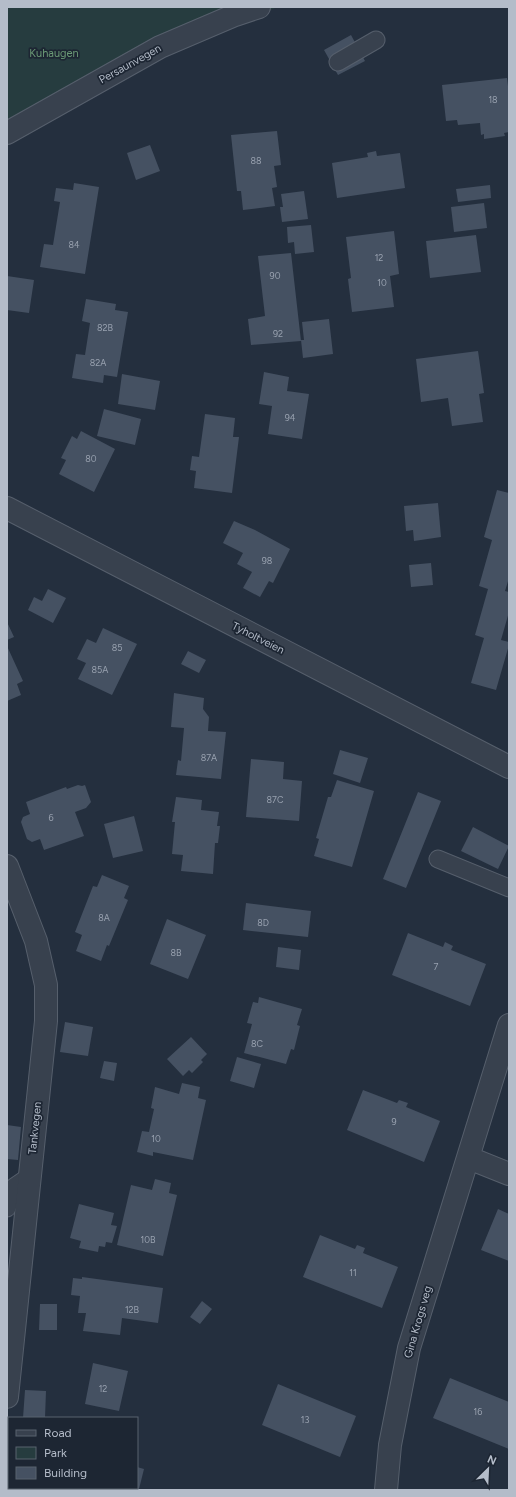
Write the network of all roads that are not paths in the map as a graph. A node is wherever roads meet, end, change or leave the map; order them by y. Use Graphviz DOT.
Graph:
graph roads {
  1 [pos="259,7"];
  2 [pos="376,40"];
  3 [pos="338,62"];
  4 [pos="7,133"];
  5 [pos="7,508"];
  6 [pos="509,767"];
  7 [pos="438,859"];
  8 [pos="7,866"];
  9 [pos="509,888"];
  10 [pos="509,1025"];
  11 [pos="469,1158"];
  12 [pos="509,1174"];
  13 [pos="30,1176"];
  14 [pos="7,1208"];
  15 [pos="7,1396"];
  16 [pos="386,1490"];
  1 -- 4 [label="street, Persaunvegen"];
  2 -- 3 [label="lane"];
  5 -- 6 [label="street, Tyholtveien"];
  7 -- 9 [label="lane"];
  8 -- 13 [label="street, Tankvegen"];
  10 -- 11 [label="street, Gina Krogs veg"];
  11 -- 12 [label="street"];
  11 -- 16 [label="street, Gina Krogs veg"];
  13 -- 14 [label="lane"];
  13 -- 15 [label="street, Tankvegen"];
}
